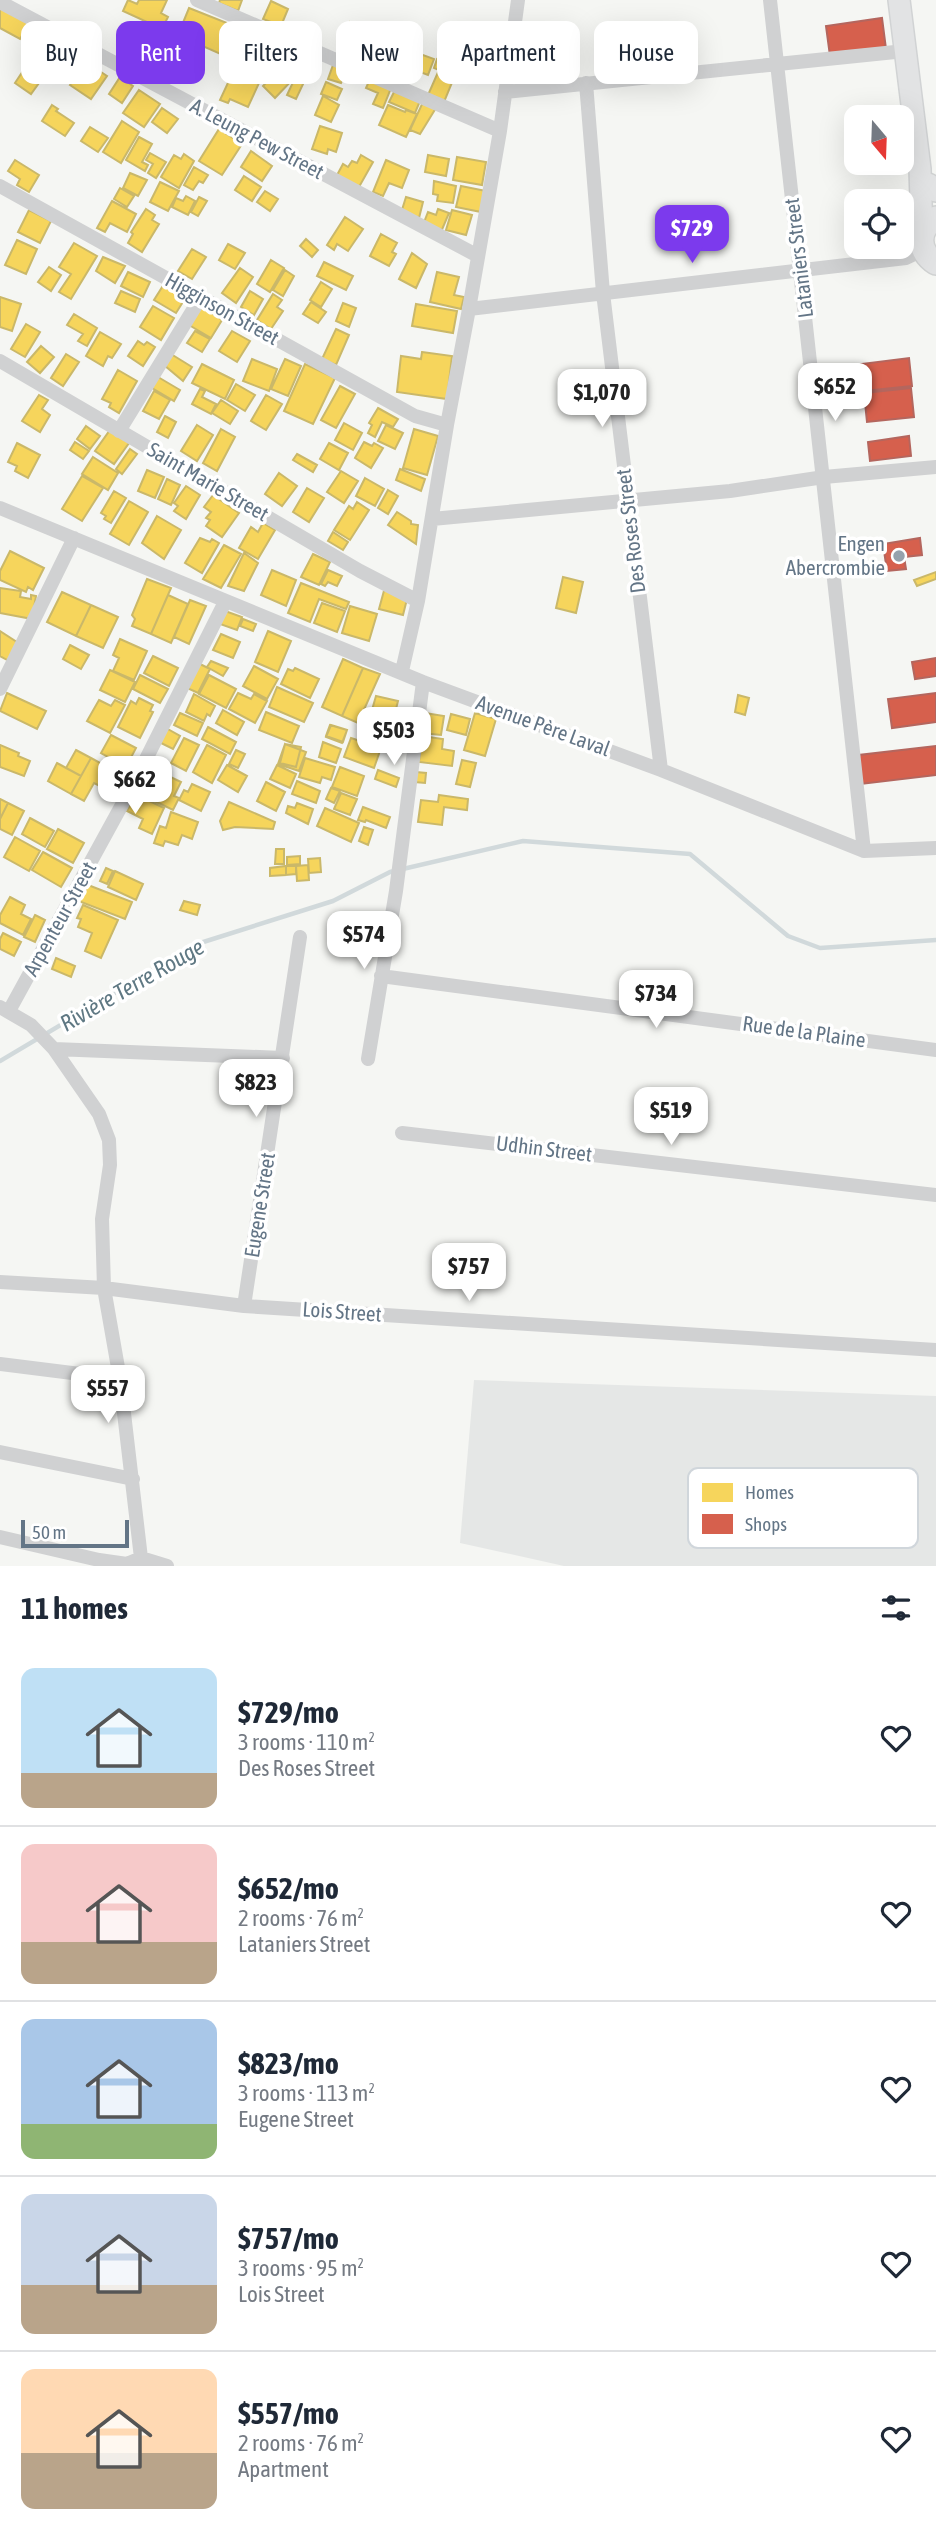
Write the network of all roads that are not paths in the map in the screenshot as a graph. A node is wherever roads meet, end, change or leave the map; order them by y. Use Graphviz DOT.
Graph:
graph roads {
  1 [pos="197,0"];
  2 [pos="518,0"];
  3 [pos="770,0"];
  4 [pos="899,0"];
  5 [pos="0,2"];
  6 [pos="905,51"];
  7 [pos="776,63"];
  8 [pos="586,83"];
  9 [pos="505,92"];
  10 [pos="500,131"];
  11 [pos="0,186"];
  12 [pos="930,186"];
  13 [pos="931,251"];
  14 [pos="478,256"];
  15 [pos="800,271"];
  16 [pos="604,293"];
  17 [pos="201,297"];
  18 [pos="469,309"];
  19 [pos="0,361"];
  20 [pos="447,425"];
  21 [pos="120,431"];
  22 [pos="936,467"];
  23 [pos="824,477"];
  24 [pos="627,501"];
  25 [pos="0,508"];
  26 [pos="432,519"];
  27 [pos="74,538"];
  28 [pos="418,601"];
  29 [pos="225,602"];
  30 [pos="402,671"];
  31 [pos="423,682"];
  32 [pos="0,689"];
  33 [pos="661,770"];
  34 [pos="936,848"];
  35 [pos="864,851"];
  36 [pos="300,937"];
  37 [pos="381,976"];
  38 [pos="5,1009"];
  39 [pos="49,1045"];
  40 [pos="936,1050"];
  41 [pos="283,1058"];
  42 [pos="368,1059"];
  43 [pos="402,1133"];
  44 [pos="936,1195"];
  45 [pos="0,1282"];
  46 [pos="104,1288"];
  47 [pos="244,1306"];
  48 [pos="936,1350"];
  49 [pos="0,1364"];
  50 [pos="120,1379"];
  51 [pos="0,1452"];
  52 [pos="133,1479"];
  53 [pos="0,1536"];
  54 [pos="141,1558"];
  55 [pos="167,1566"];
  1 -- 10 [label="street"];
  2 -- 9 [label="street"];
  3 -- 7 [label="street, Lataniers Street"];
  4 -- 6 [label="main road"];
  5 -- 14 [label="street, A. Leung Pew Street"];
  6 -- 7 [label="street"];
  6 -- 12 [label="main road"];
  7 -- 8 [label="street"];
  7 -- 15 [label="street, Lataniers Street"];
  8 -- 9 [label="street"];
  8 -- 16 [label="street, Des Roses Street"];
  9 -- 10 [label="street"];
  10 -- 14 [label="street"];
  11 -- 17 [label="street, Higginson Street"];
  12 -- 13 [label="main road"];
  13 -- 15 [label="street"];
  14 -- 18 [label="street"];
  15 -- 16 [label="street"];
  15 -- 23 [label="street, Lataniers Street"];
  16 -- 18 [label="street"];
  16 -- 24 [label="street, Des Roses Street"];
  17 -- 20 [label="street, Higginson Street"];
  17 -- 21 [label="street"];
  18 -- 20 [label="street"];
  19 -- 21 [label="street, Saint Marie Street"];
  20 -- 26 [label="street"];
  21 -- 28 [label="street, Saint Marie Street"];
  22 -- 23 [label="street"];
  23 -- 24 [label="street"];
  23 -- 35 [label="street, Lataniers Street"];
  24 -- 26 [label="street"];
  24 -- 33 [label="street, Des Roses Street"];
  25 -- 27 [label="street, Avenue Père Laval"];
  26 -- 28 [label="street"];
  27 -- 29 [label="street, Avenue Père Laval"];
  27 -- 32 [label="street"];
  28 -- 30 [label="street"];
  29 -- 30 [label="street, Avenue Père Laval"];
  29 -- 38 [label="street, Arpenteur Street"];
  30 -- 31 [label="street, Avenue Père Laval"];
  31 -- 33 [label="street, Avenue Père Laval"];
  31 -- 37 [label="street"];
  33 -- 35 [label="street, Avenue Père Laval"];
  34 -- 35 [label="street, Avenue Père Laval"];
  36 -- 41 [label="street, Eugene Street"];
  37 -- 40 [label="street, Rue de la Plaine"];
  37 -- 42 [label="street"];
  38 -- 39 [label="street"];
  39 -- 41 [label="street"];
  39 -- 46 [label="street"];
  41 -- 47 [label="street, Eugene Street"];
  43 -- 44 [label="street, Udhin Street"];
  45 -- 46 [label="street, Lois Street"];
  46 -- 47 [label="street, Lois Street"];
  46 -- 50 [label="street"];
  47 -- 48 [label="street, Lois Street"];
  49 -- 50 [label="street"];
  50 -- 52 [label="street"];
  51 -- 52 [label="street"];
  52 -- 54 [label="street"];
  53 -- 54 [label="street"];
  54 -- 55 [label="street"];
}
